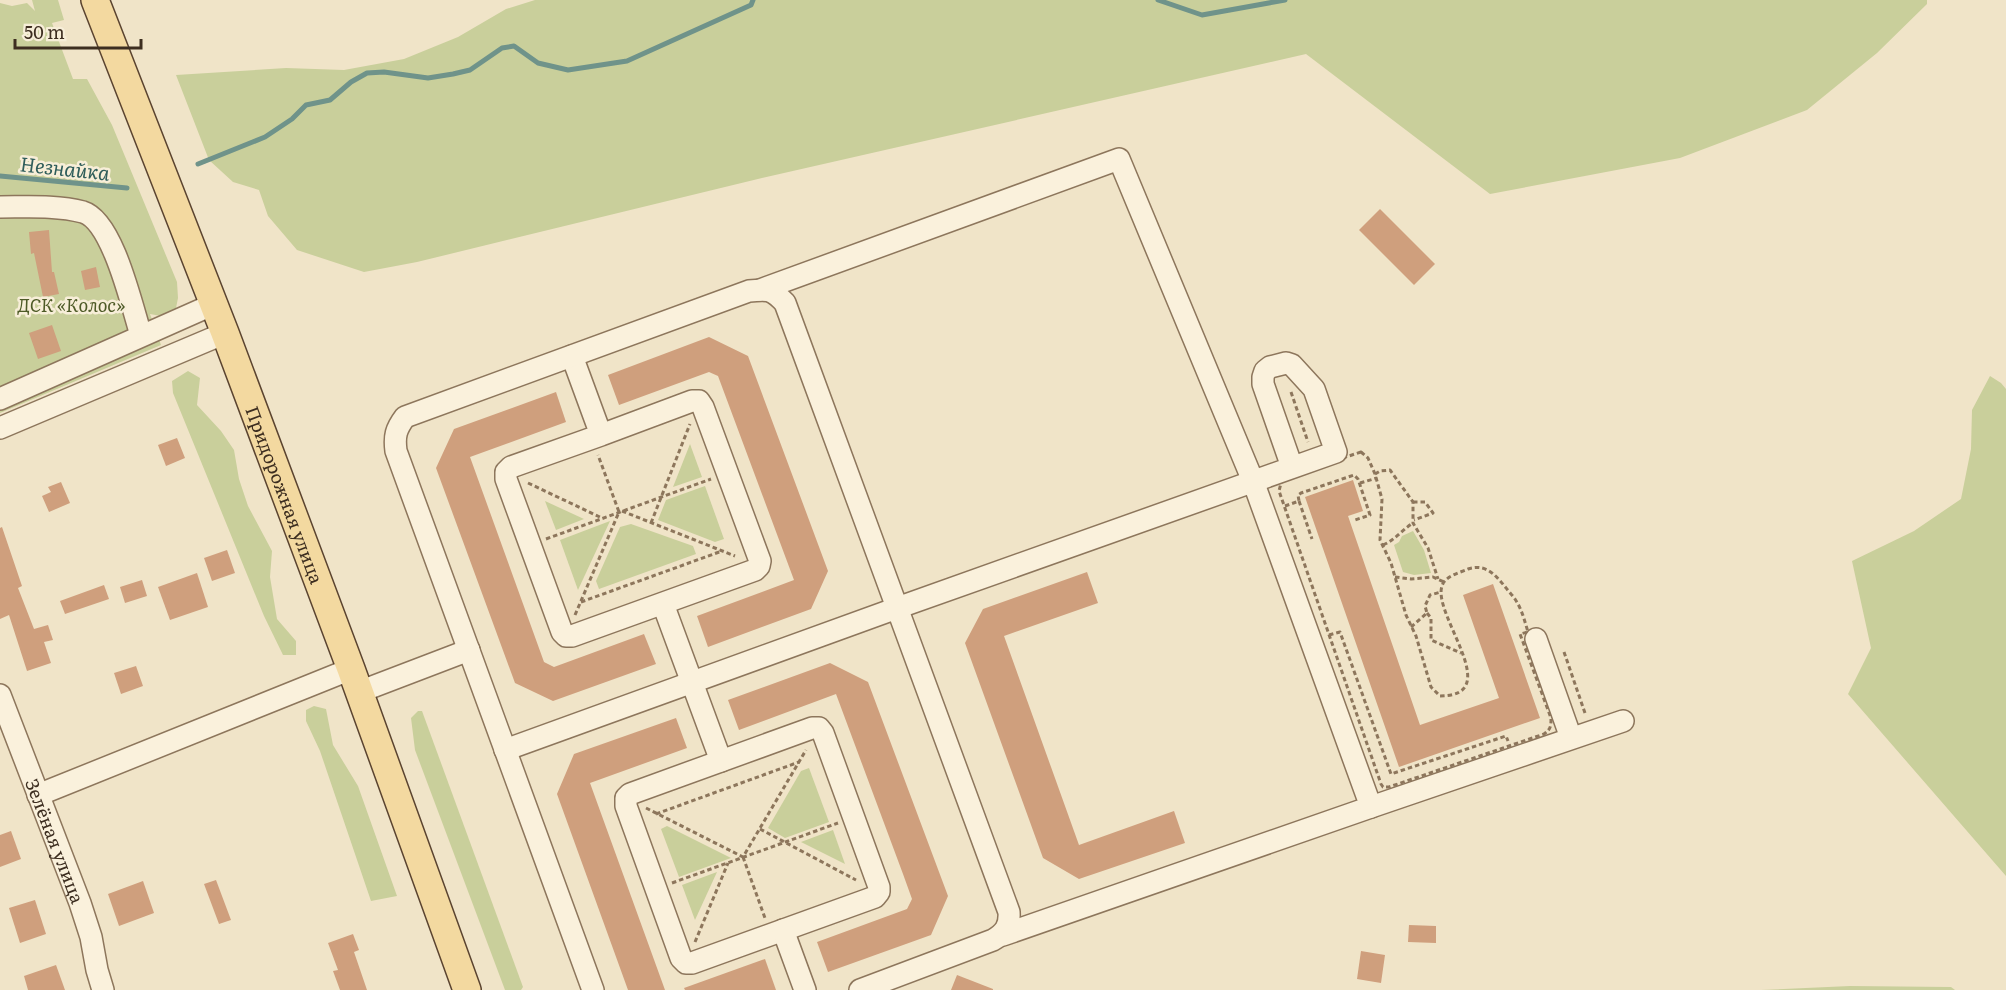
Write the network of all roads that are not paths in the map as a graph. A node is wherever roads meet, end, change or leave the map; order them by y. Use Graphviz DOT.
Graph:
graph roads {
  1 [pos="95,0"];
  2 [pos="0,207"];
  3 [pos="760,290"];
  4 [pos="214,304"];
  5 [pos="225,333"];
  6 [pos="141,335"];
  7 [pos="572,356"];
  8 [pos="0,399"];
  9 [pos="0,428"];
  10 [pos="596,436"];
  11 [pos="1292,467"];
  12 [pos="1253,481"];
  13 [pos="663,603"];
  14 [pos="897,608"];
  15 [pos="1536,639"];
  16 [pos="469,650"];
  17 [pos="355,681"];
  18 [pos="692,682"];
  19 [pos="0,695"];
  20 [pos="1623,721"];
  21 [pos="1570,738"];
  22 [pos="505,750"];
  23 [pos="721,761"];
  24 [pos="38,795"];
  25 [pos="1371,807"];
  26 [pos="777,932"];
  27 [pos="1003,935"];
  28 [pos="103,990"];
  29 [pos="467,990"];
  30 [pos="593,990"];
  31 [pos="805,990"];
  32 [pos="860,990"];
  1 -- 4 [label="main road, Придорожная улица"];
  2 -- 6 [label="street"];
  3 -- 7 [label="street"];
  3 -- 12 [label="street"];
  3 -- 14 [label="street"];
  4 -- 5 [label="main road, Придорожная улица"];
  4 -- 6 [label="street"];
  5 -- 9 [label="street"];
  5 -- 17 [label="main road, Придорожная улица"];
  6 -- 8 [label="street"];
  7 -- 10 [label="street"];
  7 -- 16 [label="street"];
  10 -- 13 [label="street"];
  10 -- 13 [label="street"];
  11 -- 11 [label="street"];
  11 -- 12 [label="street"];
  12 -- 14 [label="street"];
  12 -- 25 [label="street"];
  13 -- 18 [label="street"];
  14 -- 18 [label="street"];
  14 -- 27 [label="street"];
  15 -- 21 [label="street"];
  16 -- 17 [label="street"];
  16 -- 22 [label="street"];
  17 -- 24 [label="street"];
  17 -- 29 [label="main road, Придорожная улица"];
  18 -- 22 [label="street"];
  18 -- 23 [label="street"];
  19 -- 24 [label="street, Зелёная улица"];
  20 -- 21 [label="street"];
  21 -- 25 [label="street"];
  22 -- 30 [label="street"];
  23 -- 26 [label="street"];
  23 -- 26 [label="street"];
  24 -- 28 [label="street, Зелёная улица"];
  25 -- 27 [label="street"];
  26 -- 31 [label="street"];
  27 -- 32 [label="street"];
}
